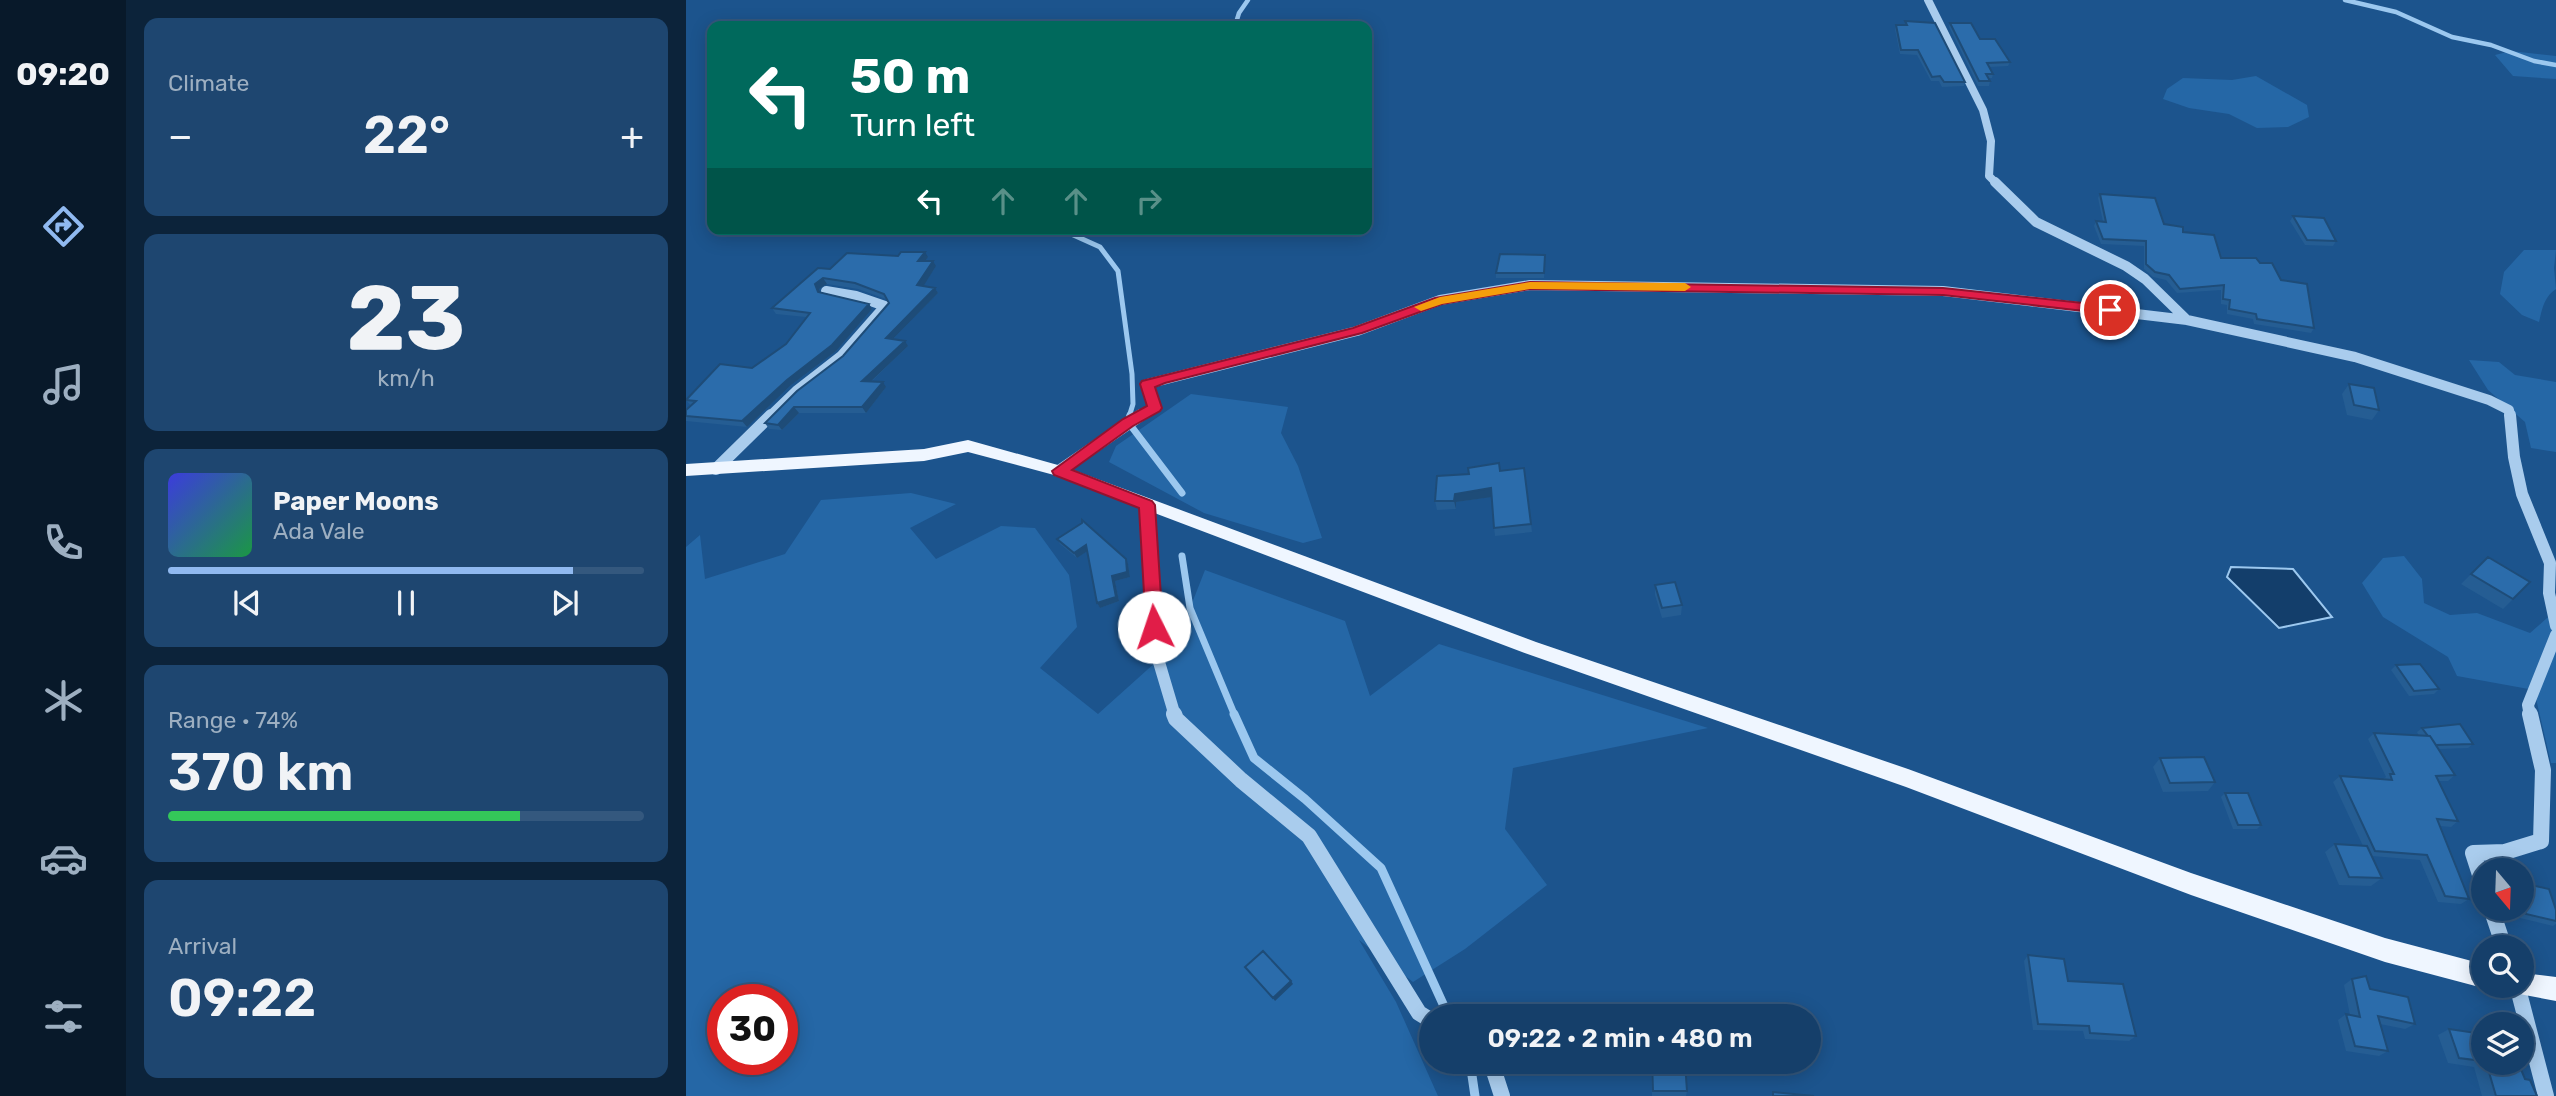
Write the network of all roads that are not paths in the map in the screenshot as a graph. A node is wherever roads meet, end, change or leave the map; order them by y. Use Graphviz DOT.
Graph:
graph roads {
  1 [pos="1928,0"];
  2 [pos="826,291"];
  3 [pos="2187,320"];
  4 [pos="716,469"];
  5 [pos="686,470"];
  6 [pos="1059,471"];
  7 [pos="1147,505"];
  8 [pos="2556,626"];
  9 [pos="2556,635"];
  10 [pos="2475,858"];
  11 [pos="2471,972"];
  12 [pos="2534,987"];
  13 [pos="2556,989"];
  14 [pos="2522,998"];
  15 [pos="1419,1013"];
  16 [pos="1495,1074"];
  17 [pos="1502,1096"];
  18 [pos="2546,1096"];
  1 -- 3 [label="street"];
  2 -- 4 [label="street"];
  3 -- 6 [label="street"];
  3 -- 8 [label="street"];
  4 -- 5 [label="main road"];
  4 -- 6 [label="main road"];
  6 -- 7 [label="main road"];
  7 -- 11 [label="main road"];
  7 -- 15 [label="street"];
  9 -- 10 [label="street"];
  12 -- 13 [label="main road"];
  14 -- 18 [label="street"];
  16 -- 17 [label="street"];
}
